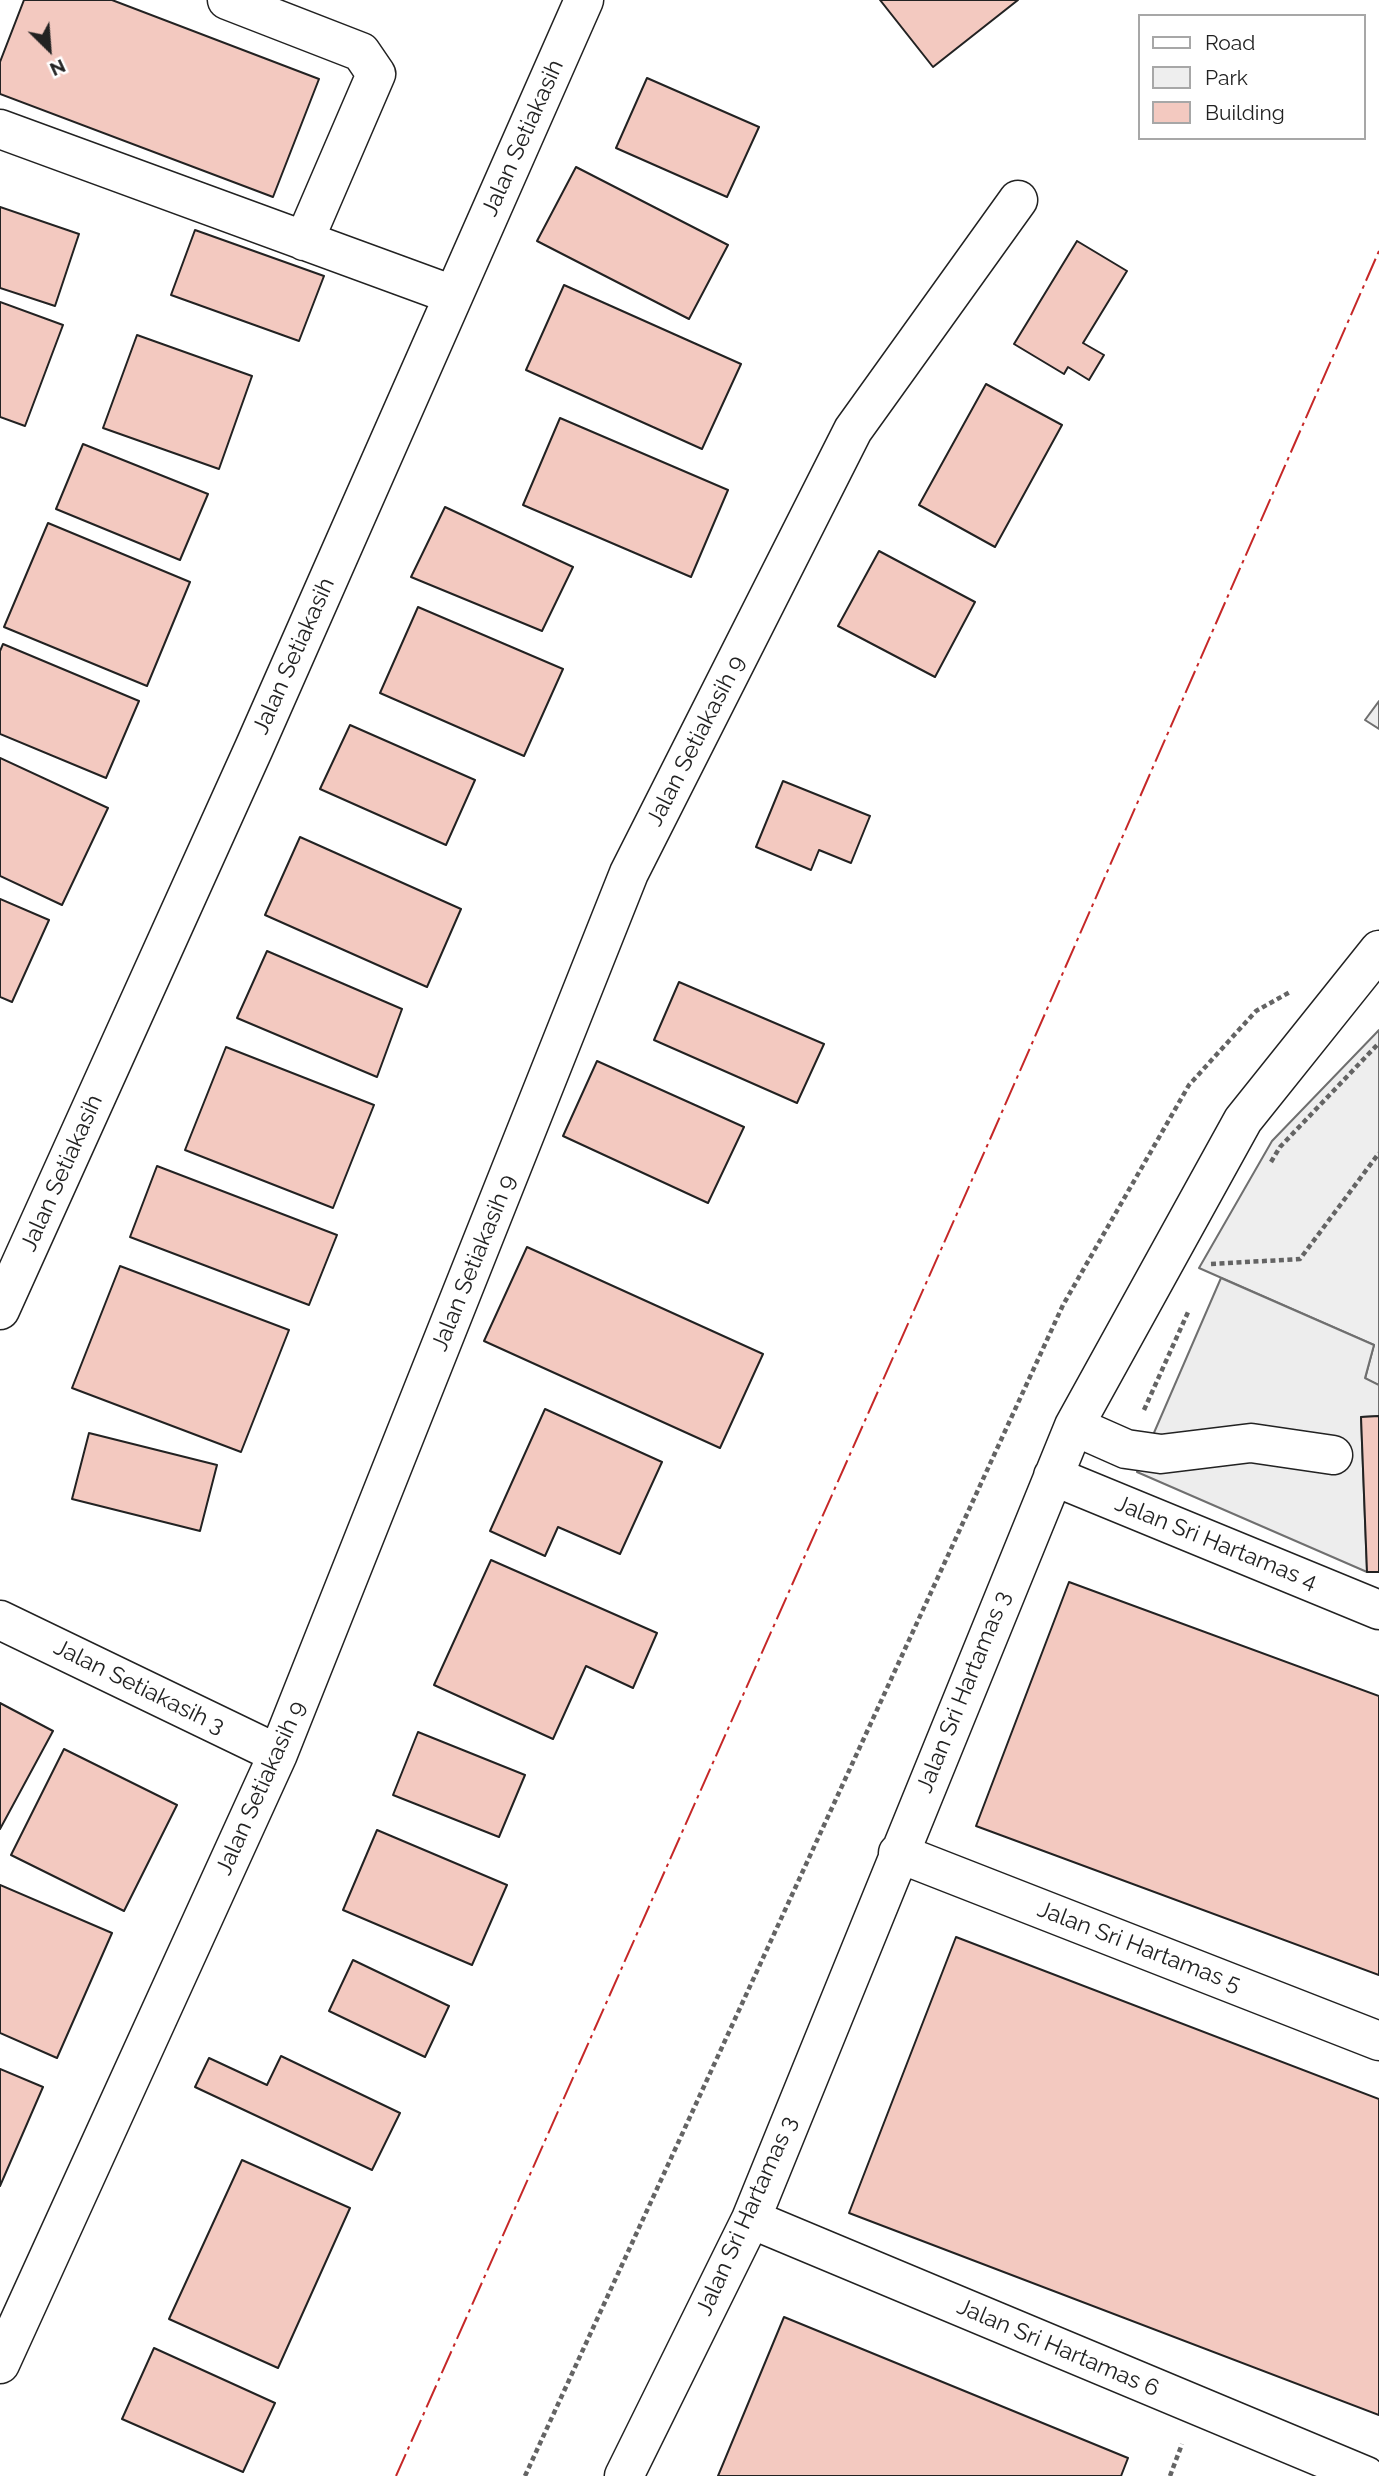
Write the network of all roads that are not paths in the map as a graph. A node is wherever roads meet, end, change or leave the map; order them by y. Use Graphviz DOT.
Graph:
graph roads {
  1 [pos="227,0"];
  2 [pos="581,1"];
  3 [pos="0,129"];
  4 [pos="1018,200"];
  5 [pos="304,241"];
  6 [pos="453,295"];
  7 [pos="1379,950"];
  8 [pos="0,1310"];
  9 [pos="1074,1426"];
  10 [pos="1333,1455"];
  11 [pos="1053,1476"];
  12 [pos="1379,1610"];
  13 [pos="0,1620"];
  14 [pos="278,1754"];
  15 [pos="898,1853"];
  16 [pos="1379,2041"];
  17 [pos="751,2219"];
  18 [pos="0,2364"];
  19 [pos="624,2476"];
  20 [pos="1366,2476"];
  1 -- 5 [label="street"];
  2 -- 6 [label="street, Jalan Setiakasih"];
  3 -- 5 [label="street"];
  4 -- 14 [label="street, Jalan Setiakasih 9"];
  5 -- 6 [label="street"];
  6 -- 8 [label="street, Jalan Setiakasih"];
  7 -- 9 [label="street, Jalan Sri Hartamas 3"];
  9 -- 10 [label="street"];
  9 -- 11 [label="street, Jalan Sri Hartamas 3"];
  11 -- 12 [label="street, Jalan Sri Hartamas 4"];
  11 -- 15 [label="street, Jalan Sri Hartamas 3"];
  13 -- 14 [label="street, Jalan Setiakasih 3"];
  14 -- 18 [label="street, Jalan Setiakasih 9"];
  15 -- 16 [label="street, Jalan Sri Hartamas 5"];
  15 -- 17 [label="street, Jalan Sri Hartamas 3"];
  17 -- 19 [label="street, Jalan Sri Hartamas 3"];
  17 -- 20 [label="street, Jalan Sri Hartamas 6"];
}
